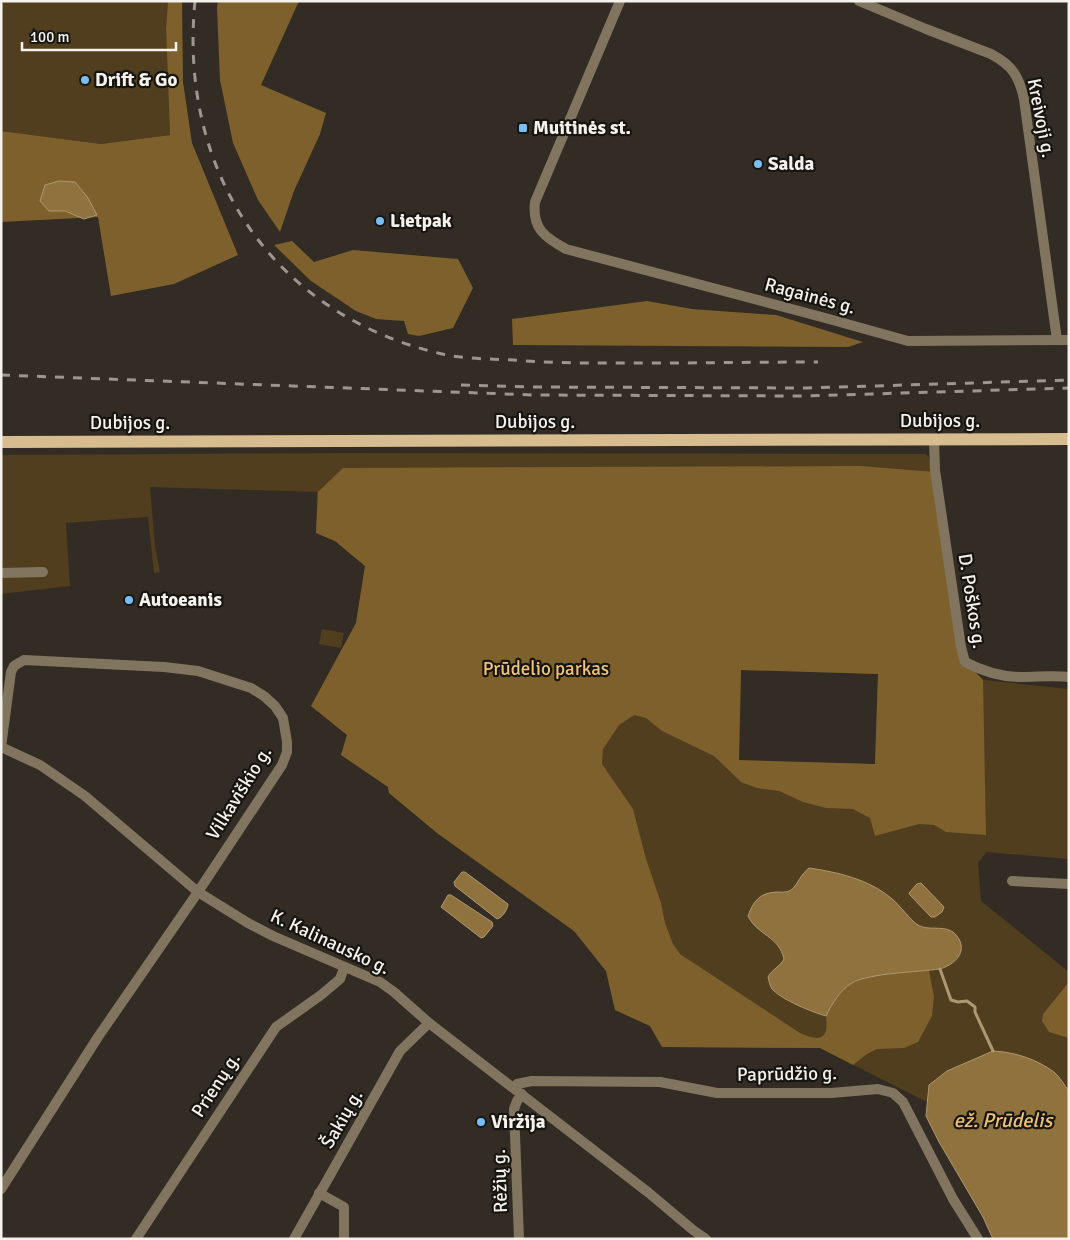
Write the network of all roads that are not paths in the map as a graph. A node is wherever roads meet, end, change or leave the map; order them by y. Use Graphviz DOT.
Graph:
graph roads {
  1 [pos="620,1"];
  2 [pos="859,1"];
  3 [pos="1058,340"];
  4 [pos="1069,340"];
  5 [pos="1069,439"];
  6 [pos="934,440"];
  7 [pos="1,442"];
  8 [pos="43,572"];
  9 [pos="1,573"];
  10 [pos="1069,677"];
  11 [pos="1,747"];
  12 [pos="1012,881"];
  13 [pos="1069,884"];
  14 [pos="198,892"];
  15 [pos="344,968"];
  16 [pos="429,1022"];
  17 [pos="518,1091"];
  18 [pos="1,1189"];
  19 [pos="319,1194"];
  20 [pos="136,1239"];
  21 [pos="294,1239"];
  22 [pos="344,1239"];
  23 [pos="520,1239"];
  24 [pos="706,1239"];
  25 [pos="978,1239"];
  1 -- 3 [label="street, Ragainės g."];
  2 -- 3 [label="street, Kreivoji g."];
  3 -- 4 [label="street, Ragainės g."];
  5 -- 6 [label="main road, Dubijos g."];
  6 -- 7 [label="main road, Dubijos g."];
  6 -- 10 [label="street, D. Poškos g."];
  8 -- 9 [label="street"];
  11 -- 14 [label="street, K. Kalinausko g."];
  11 -- 14 [label="street, Vilkaviškio g."];
  12 -- 13 [label="street"];
  14 -- 15 [label="street, K. Kalinausko g."];
  14 -- 18 [label="street, Vilkaviškio g."];
  15 -- 16 [label="street, K. Kalinausko g."];
  15 -- 20 [label="street, Prienų g."];
  16 -- 17 [label="street, K. Kalinausko g."];
  16 -- 19 [label="street, Šakių g."];
  17 -- 23 [label="street, Rėžių g."];
  17 -- 24 [label="street, K. Kalinausko g."];
  17 -- 25 [label="street, Paprūdžio g."];
  19 -- 21 [label="street, Šakių g."];
  19 -- 22 [label="street"];
}
